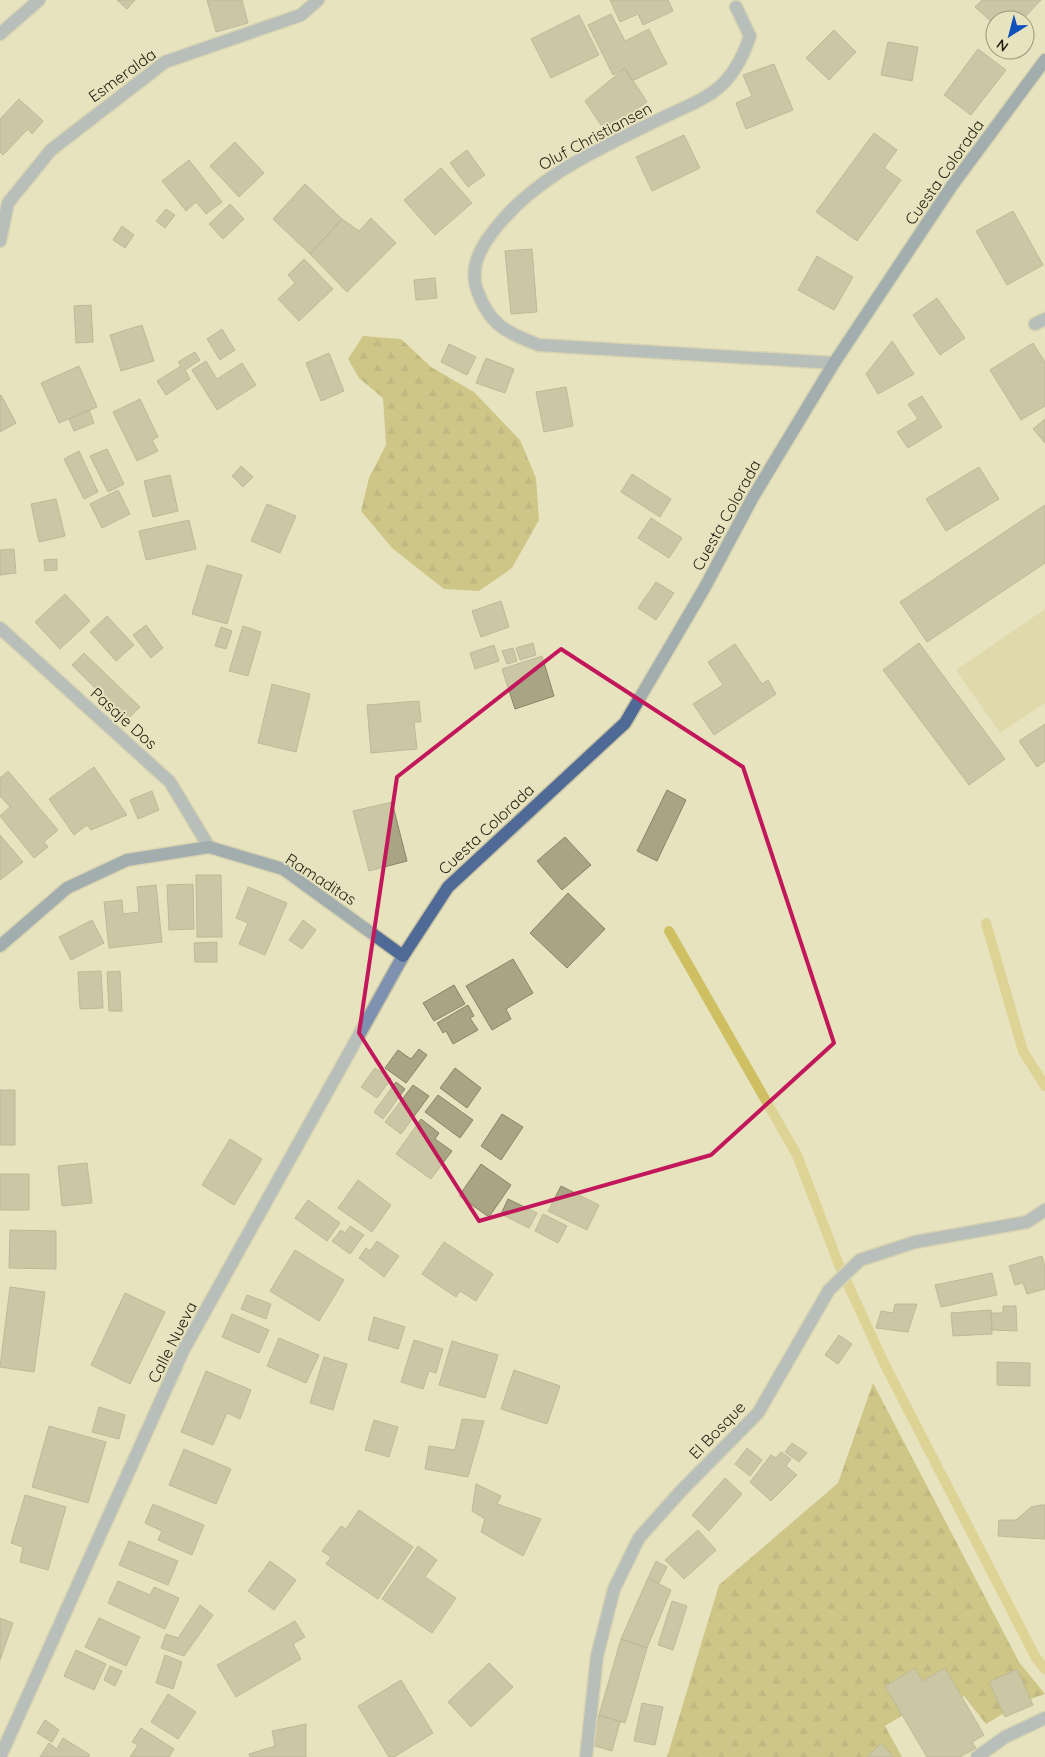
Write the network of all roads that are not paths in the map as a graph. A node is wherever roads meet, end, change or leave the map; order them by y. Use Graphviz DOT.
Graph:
graph roads {
  1 [pos="39,0"];
  2 [pos="318,0"];
  3 [pos="736,7"];
  4 [pos="0,34"];
  5 [pos="1045,60"];
  6 [pos="0,241"];
  7 [pos="834,363"];
  8 [pos="0,628"];
  9 [pos="209,847"];
  10 [pos="0,946"];
  11 [pos="403,956"];
  12 [pos="1045,1210"];
  13 [pos="1045,1718"];
  14 [pos="0,1757"];
  15 [pos="586,1757"];
  16 [pos="977,1757"];
  1 -- 4 [label="street"];
  2 -- 6 [label="street, Esmeralda"];
  3 -- 7 [label="street, Oluf Christiansen"];
  5 -- 7 [label="street, Cuesta Colorada"];
  7 -- 11 [label="street, Cuesta Colorada"];
  8 -- 9 [label="street, Pasaje Dos"];
  9 -- 10 [label="street, Ramaditas"];
  9 -- 11 [label="street, Ramaditas"];
  11 -- 14 [label="street, Calle Nueva"];
  12 -- 15 [label="street, El Bosque"];
  13 -- 16 [label="street"];
}
